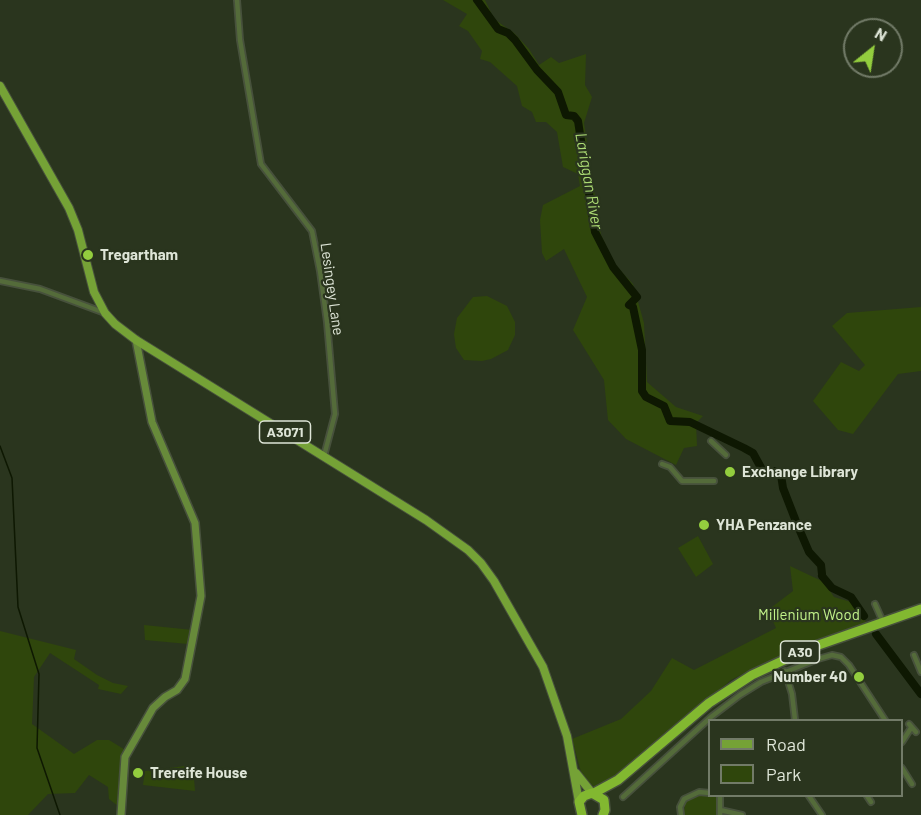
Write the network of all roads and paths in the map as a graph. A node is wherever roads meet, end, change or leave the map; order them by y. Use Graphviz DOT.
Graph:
graph roads {
  1 [pos="237,0"];
  2 [pos="0,86"];
  3 [pos="0,281"];
  4 [pos="105,313"];
  5 [pos="136,340"];
  6 [pos="711,441"];
  7 [pos="726,455"];
  8 [pos="324,456"];
  9 [pos="662,464"];
  10 [pos="714,481"];
  11 [pos="875,604"];
  12 [pos="921,609"];
  13 [pos="883,622"];
  14 [pos="914,655"];
  15 [pos="785,671"];
  16 [pos="921,672"];
  17 [pos="709,719"];
  18 [pos="795,719"];
  19 [pos="884,719"];
  20 [pos="708,720"];
  21 [pos="912,728"];
  22 [pos="903,741"];
  23 [pos="903,770"];
  24 [pos="575,772"];
  25 [pos="618,780"];
  26 [pos="912,784"];
  27 [pos="593,793"];
  28 [pos="708,793"];
  29 [pos="623,797"];
  30 [pos="810,797"];
  31 [pos="868,797"];
  32 [pos="871,802"];
  33 [pos="579,810"];
  34 [pos="605,811"];
  35 [pos="720,812"];
  36 [pos="121,815"];
  37 [pos="681,815"];
  38 [pos="742,815"];
  39 [pos="822,815"];
  1 -- 8 [label="street, Lesingey Lane"];
  2 -- 4 [label="main road, A3071"];
  3 -- 4 [label="street"];
  4 -- 5 [label="main road, A3071"];
  5 -- 8 [label="main road, A3071"];
  5 -- 36 [label="main road"];
  6 -- 7 [label="street"];
  8 -- 24 [label="main road, A3071"];
  9 -- 10 [label="street"];
  11 -- 13 [label="street"];
  12 -- 13 [label="highway, A30"];
  13 -- 25 [label="highway, A30"];
  14 -- 16 [label="street"];
  15 -- 17 [label="street"];
  15 -- 18 [label="street"];
  15 -- 19 [label="street"];
  20 -- 29 [label="street"];
  21 -- 22 [label="street"];
  23 -- 26 [label="street"];
  24 -- 27 [label="main road, A3071"];
  24 -- 33 [label="main road, A3071"];
  25 -- 27 [label="highway, A30"];
  25 -- 34 [label="highway, A30"];
  27 -- 33 [label="highway"];
  27 -- 34 [label="highway"];
  28 -- 37 [label="street"];
  30 -- 39 [label="street"];
  31 -- 32 [label="street"];
  35 -- 38 [label="street"];
}
